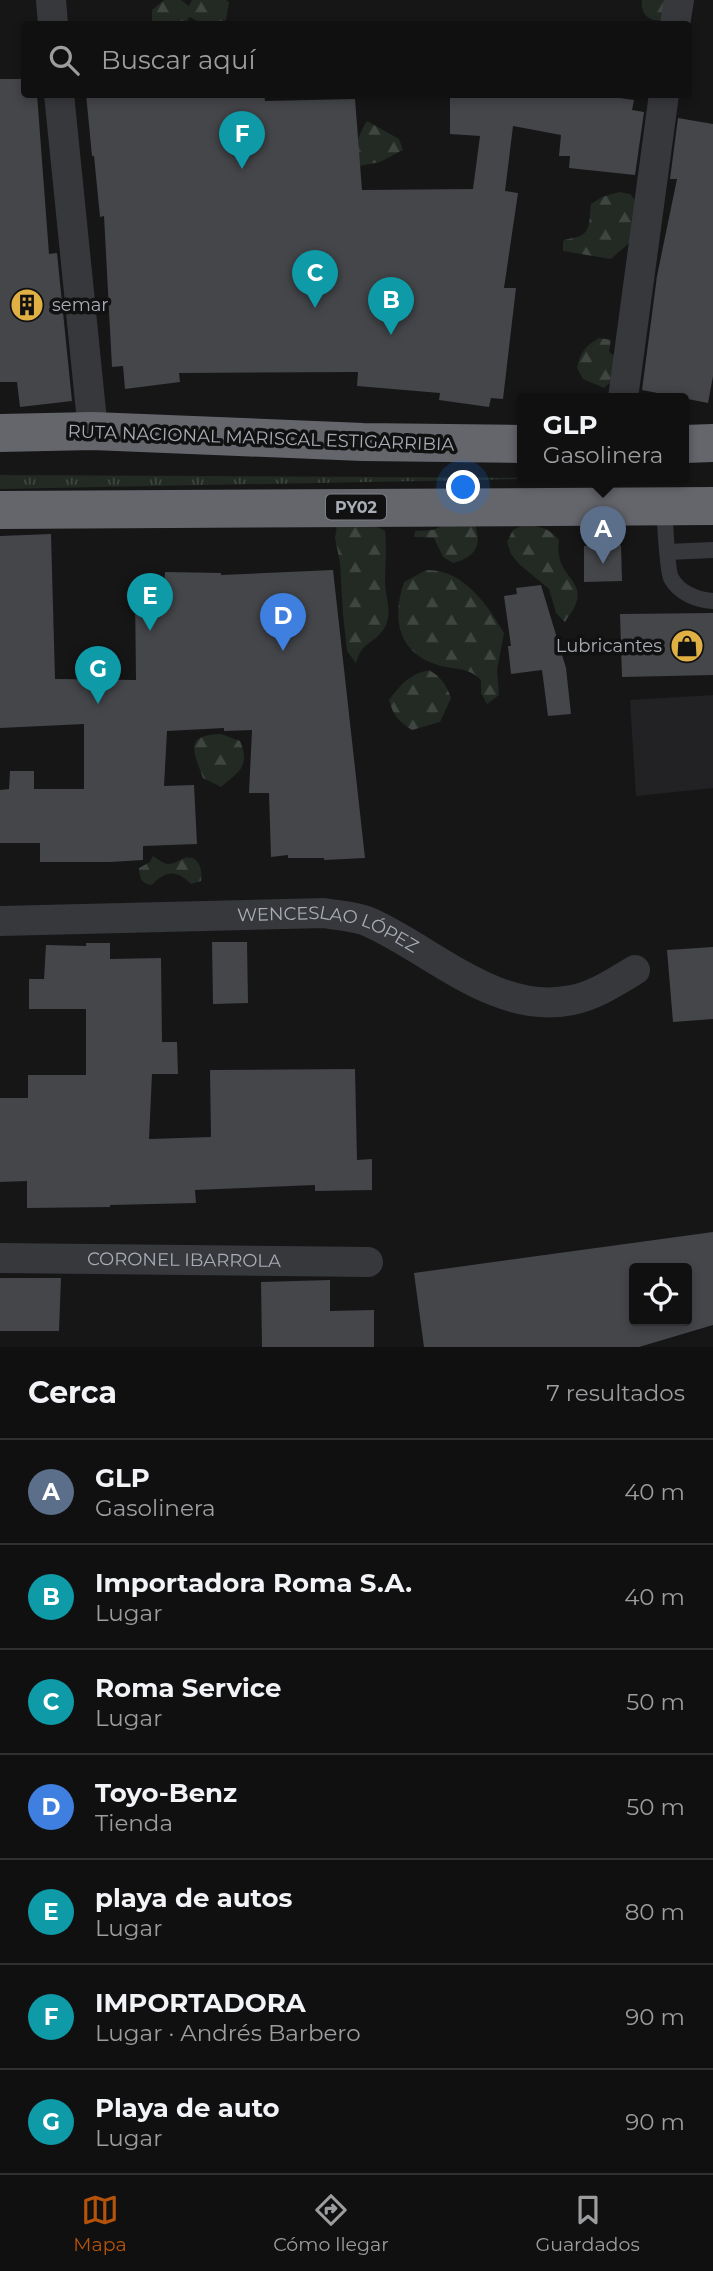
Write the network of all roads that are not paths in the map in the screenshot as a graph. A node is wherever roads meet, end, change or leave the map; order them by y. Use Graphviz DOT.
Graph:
graph roads {
  1 [pos="51,0"];
  2 [pos="679,0"];
  3 [pos="53,21"];
  4 [pos="676,21"];
  5 [pos="59,98"];
  6 [pos="663,98"];
  7 [pos="624,393"];
  8 [pos="93,431"];
  9 [pos="0,433"];
  10 [pos="713,443"];
  11 [pos="517,444"];
  12 [pos="689,444"];
  13 [pos="664,506"];
  14 [pos="713,506"];
  15 [pos="0,510"];
  16 [pos="713,550"];
  17 [pos="668,552"];
  18 [pos="713,601"];
  19 [pos="0,921"];
  20 [pos="635,971"];
  21 [pos="0,1258"];
  22 [pos="368,1262"];
  1 -- 3 [label="street"];
  2 -- 4 [label="street"];
  5 -- 8 [label="street"];
  6 -- 7 [label="street"];
  8 -- 9 [label="highway, RUTA NACIONAL MARISCAL ESTIGARRIBIA"];
  8 -- 11 [label="highway, RUTA NACIONAL MARISCAL ESTIGARRIBIA"];
  10 -- 12 [label="highway"];
  13 -- 14 [label="highway, PY02"];
  13 -- 15 [label="highway, PY02"];
  13 -- 17 [label="lane"];
  16 -- 17 [label="lane"];
  17 -- 18 [label="lane"];
  19 -- 20 [label="street, WENCESLAO LÓPEZ"];
  21 -- 22 [label="street, CORONEL IBARROLA"];
}
